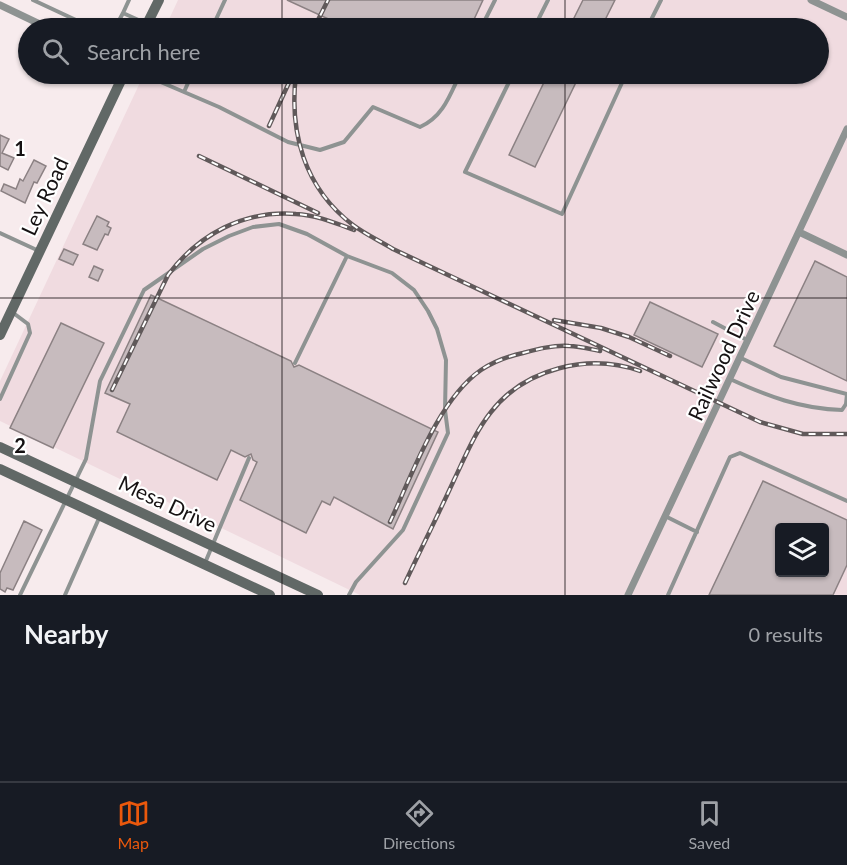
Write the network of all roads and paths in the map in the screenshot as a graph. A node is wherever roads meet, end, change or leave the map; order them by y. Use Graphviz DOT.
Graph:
graph roads {
  1 [pos="33,0"];
  2 [pos="129,0"];
  3 [pos="159,0"];
  4 [pos="225,0"];
  5 [pos="495,0"];
  6 [pos="548,0"];
  7 [pos="661,0"];
  8 [pos="811,0"];
  9 [pos="0,3"];
  10 [pos="123,12"];
  11 [pos="847,17"];
  12 [pos="29,18"];
  13 [pos="72,18"];
  14 [pos="120,18"];
  15 [pos="133,18"];
  16 [pos="151,18"];
  17 [pos="217,18"];
  18 [pos="486,18"];
  19 [pos="539,18"];
  20 [pos="652,18"];
  21 [pos="119,84"];
  22 [pos="165,84"];
  23 [pos="188,84"];
  24 [pos="455,84"];
  25 [pos="508,84"];
  26 [pos="621,84"];
  27 [pos="184,92"];
  28 [pos="847,129"];
  29 [pos="799,232"];
  30 [pos="0,233"];
  31 [pos="39,251"];
  32 [pos="847,255"];
  33 [pos="347,256"];
  34 [pos="11,312"];
  35 [pos="713,322"];
  36 [pos="0,335"];
  37 [pos="748,340"];
  38 [pos="740,358"];
  39 [pos="295,363"];
  40 [pos="730,378"];
  41 [pos="0,399"];
  42 [pos="0,447"];
  43 [pos="249,458"];
  44 [pos="0,469"];
  45 [pos="76,481"];
  46 [pos="67,500"];
  47 [pos="847,501"];
  48 [pos="100,516"];
  49 [pos="665,516"];
  50 [pos="697,532"];
  51 [pos="211,545"];
  52 [pos="204,564"];
  53 [pos="20,595"];
  54 [pos="65,595"];
  55 [pos="270,595"];
  56 [pos="318,595"];
  57 [pos="349,595"];
  58 [pos="628,595"];
  59 [pos="668,595"];
  1 -- 13 [label="lane"];
  2 -- 10 [label="lane"];
  3 -- 16 [label="main road"];
  4 -- 17 [label="lane"];
  5 -- 18 [label="lane"];
  6 -- 19 [label="lane"];
  7 -- 20 [label="lane"];
  8 -- 11 [label="street"];
  9 -- 12 [label="street"];
  10 -- 14 [label="lane"];
  10 -- 15 [label="lane"];
  21 -- 31 [label="main road, Ley Road"];
  22 -- 27 [label="lane"];
  23 -- 27 [label="lane"];
  24 -- 27 [label="lane"];
  25 -- 26 [label="lane"];
  28 -- 29 [label="street, Railwood Drive"];
  29 -- 32 [label="street"];
  29 -- 37 [label="street, Railwood Drive"];
  30 -- 31 [label="lane"];
  31 -- 34 [label="main road, Ley Road"];
  33 -- 39 [label="lane"];
  33 -- 45 [label="lane"];
  33 -- 57 [label="lane"];
  34 -- 36 [label="main road, Ley Road"];
  34 -- 41 [label="lane"];
  35 -- 37 [label="lane"];
  37 -- 38 [label="street, Railwood Drive"];
  38 -- 40 [label="street, Railwood Drive"];
  38 -- 40 [label="lane"];
  40 -- 49 [label="street, Railwood Drive"];
  42 -- 45 [label="main road, Mesa Drive"];
  43 -- 51 [label="lane"];
  44 -- 46 [label="main road, Mesa Drive"];
  45 -- 46 [label="lane"];
  45 -- 51 [label="main road, Mesa Drive"];
  46 -- 48 [label="main road, Mesa Drive"];
  46 -- 53 [label="lane"];
  47 -- 50 [label="lane"];
  48 -- 52 [label="main road, Mesa Drive"];
  48 -- 54 [label="lane"];
  49 -- 50 [label="lane"];
  49 -- 58 [label="street, Railwood Drive"];
  50 -- 59 [label="lane"];
  51 -- 52 [label="lane"];
  51 -- 56 [label="main road, Mesa Drive"];
  52 -- 55 [label="main road, Mesa Drive"];
}
